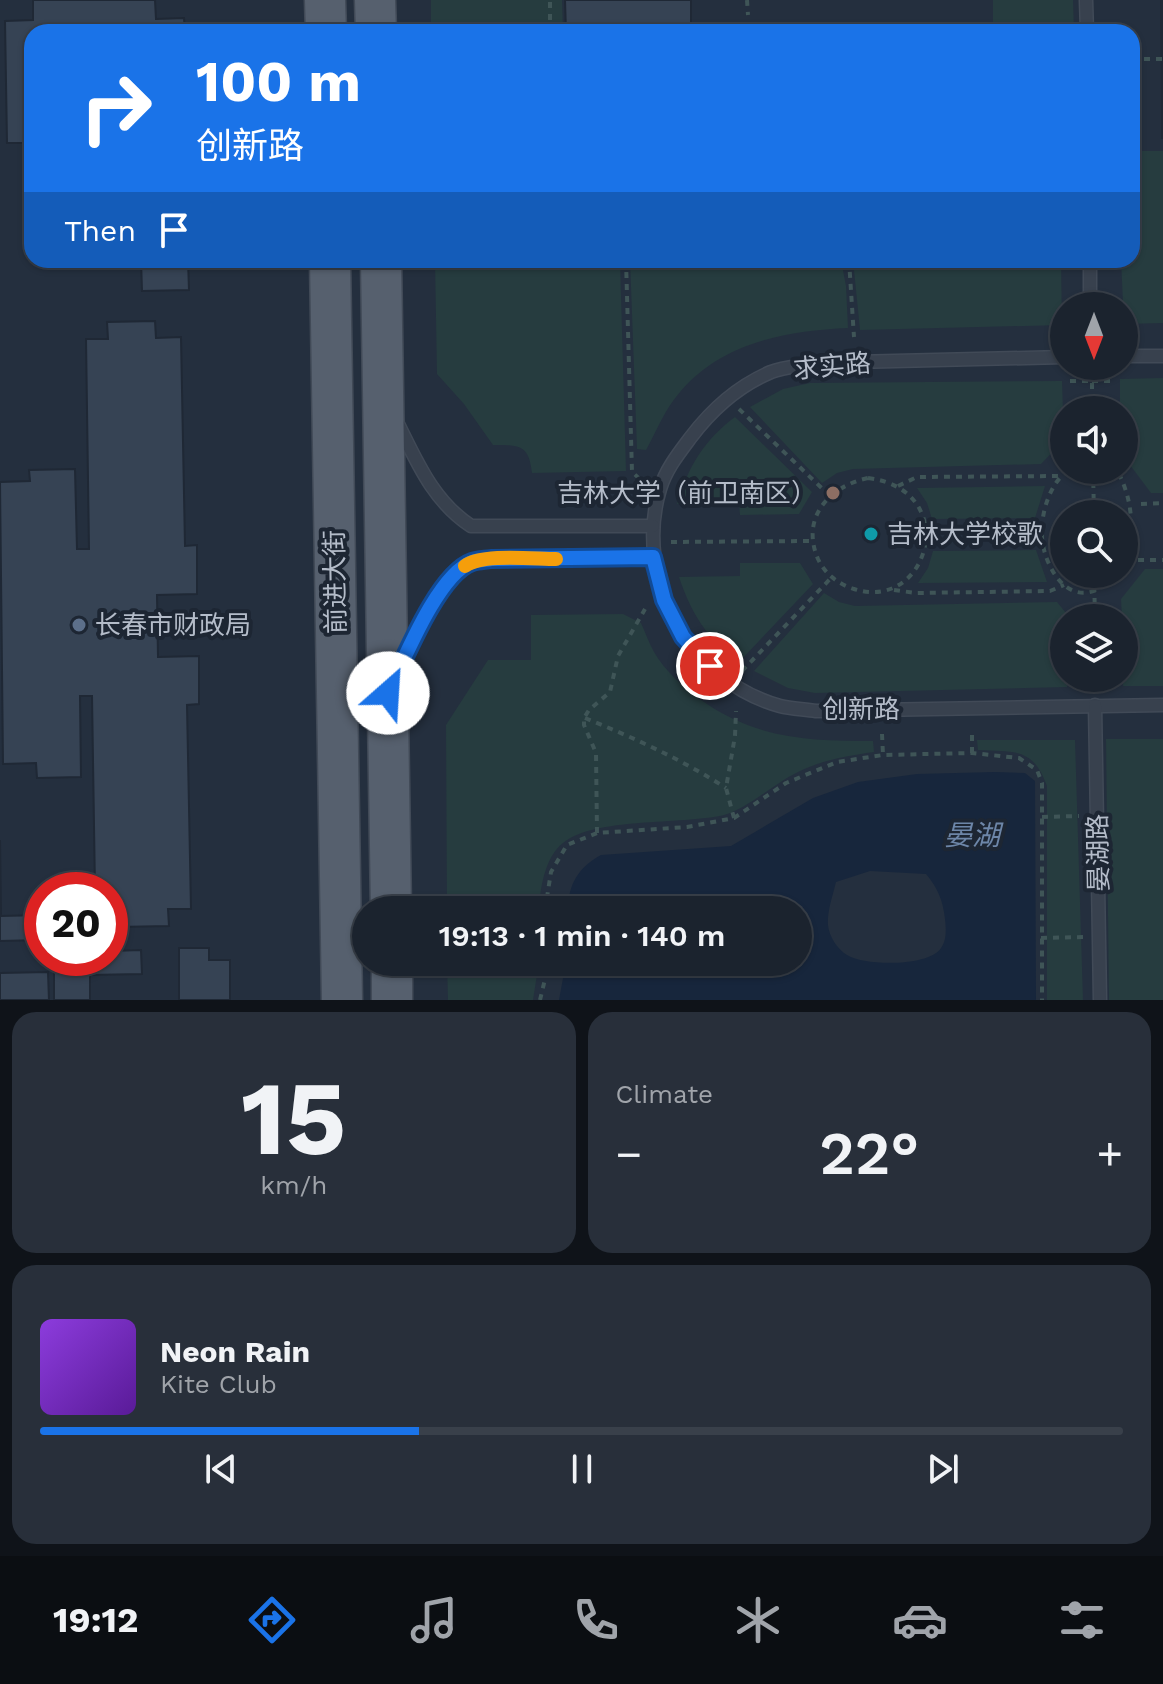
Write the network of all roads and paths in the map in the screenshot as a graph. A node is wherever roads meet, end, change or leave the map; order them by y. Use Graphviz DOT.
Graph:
graph roads {
  1 [pos="325,0"];
  2 [pos="375,0"];
  3 [pos="550,0"];
  4 [pos="747,0"];
  5 [pos="1086,0"];
  6 [pos="748,15"];
  7 [pos="326,24"];
  8 [pos="376,24"];
  9 [pos="550,24"];
  10 [pos="1087,24"];
  11 [pos="1140,59"];
  12 [pos="1162,59"];
  13 [pos="330,268"];
  14 [pos="381,268"];
  15 [pos="626,268"];
  16 [pos="850,268"];
  17 [pos="1090,268"];
  18 [pos="1090,292"];
  19 [pos="854,337"];
  20 [pos="1138,356"];
  21 [pos="1163,356"];
  22 [pos="1050,357"];
  23 [pos="1070,381"];
  24 [pos="1092,381"];
  25 [pos="1114,381"];
  26 [pos="384,394"];
  27 [pos="1092,396"];
  28 [pos="728,397"];
  29 [pos="1050,476"];
  30 [pos="642,481"];
  31 [pos="1056,484"];
  32 [pos="898,486"];
  33 [pos="1136,494"];
  34 [pos="830,496"];
  35 [pos="1163,503"];
  36 [pos="1141,504"];
  37 [pos="1143,516"];
  38 [pos="653,526"];
  39 [pos="813,541"];
  40 [pos="653,542"];
  41 [pos="1140,552"];
  42 [pos="653,557"];
  43 [pos="1138,560"];
  44 [pos="1163,560"];
  45 [pos="1050,565"];
  46 [pos="832,577"];
  47 [pos="1057,588"];
  48 [pos="1071,588"];
  49 [pos="1095,588"];
  50 [pos="1109,589"];
  51 [pos="894,590"];
  52 [pos="1095,591"];
  53 [pos="1095,604"];
  54 [pos="645,609"];
  55 [pos="731,682"];
  56 [pos="388,693"];
  57 [pos="1095,705"];
  58 [pos="1163,705"];
  59 [pos="736,711"];
  60 [pos="584,718"];
  61 [pos="882,734"];
  62 [pos="972,734"];
  63 [pos="972,753"];
  64 [pos="883,755"];
  65 [pos="726,788"];
  66 [pos="1097,816"];
  67 [pos="1042,817"];
  68 [pos="734,818"];
  69 [pos="597,833"];
  70 [pos="391,896"];
  71 [pos="547,896"];
  72 [pos="1099,936"];
  73 [pos="1041,938"];
  74 [pos="392,976"];
  75 [pos="546,976"];
  76 [pos="342,1000"];
  77 [pos="392,1000"];
  78 [pos="540,1000"];
  79 [pos="1042,1000"];
  80 [pos="1100,1000"];
  1 -- 7 [label="main road"];
  2 -- 8 [label="main road"];
  3 -- 9 [label="path"];
  4 -- 6 [label="path"];
  5 -- 10 [label="lane"];
  11 -- 12 [label="path"];
  13 -- 76 [label="main road, 前进大街"];
  14 -- 26 [label="main road, 前进大街"];
  15 -- 30 [label="path"];
  16 -- 19 [label="path"];
  17 -- 18 [label="lane"];
  20 -- 21 [label="lane"];
  22 -- 28 [label="lane, 求实路"];
  23 -- 24 [label="path"];
  24 -- 25 [label="path"];
  24 -- 27 [label="path"];
  26 -- 38 [label="lane"];
  26 -- 56 [label="main road, 前进大街"];
  28 -- 34 [label="path"];
  28 -- 38 [label="lane, 求实路"];
  29 -- 32 [label="path"];
  31 -- 45 [label="path"];
  32 -- 34 [label="path"];
  32 -- 51 [label="path"];
  33 -- 36 [label="path"];
  34 -- 39 [label="path"];
  35 -- 36 [label="path"];
  36 -- 37 [label="path"];
  38 -- 40 [label="lane, 求实路"];
  39 -- 40 [label="path"];
  39 -- 46 [label="path"];
  40 -- 42 [label="lane, 创新路"];
  41 -- 43 [label="path"];
  42 -- 55 [label="lane, 创新路"];
  42 -- 56 [label="lane"];
  43 -- 44 [label="path"];
  46 -- 51 [label="path"];
  46 -- 55 [label="path"];
  47 -- 51 [label="path"];
  48 -- 52 [label="path"];
  49 -- 52 [label="path"];
  50 -- 52 [label="path"];
  52 -- 53 [label="path"];
  54 -- 60 [label="path"];
  55 -- 57 [label="lane, 创新路"];
  56 -- 70 [label="main road, 前进大街"];
  57 -- 58 [label="lane, 创新路"];
  57 -- 66 [label="lane, 晏湖路"];
  59 -- 65 [label="path"];
  60 -- 65 [label="path"];
  60 -- 69 [label="path"];
  61 -- 64 [label="path"];
  62 -- 63 [label="path"];
  63 -- 64 [label="path"];
  63 -- 67 [label="path"];
  64 -- 68 [label="path"];
  65 -- 68 [label="path"];
  66 -- 67 [label="path"];
  66 -- 72 [label="lane, 晏湖路"];
  67 -- 73 [label="path"];
  68 -- 69 [label="path"];
  69 -- 71 [label="path"];
  72 -- 73 [label="path"];
  72 -- 80 [label="lane, 晏湖路"];
  73 -- 79 [label="path"];
  74 -- 77 [label="main road"];
  75 -- 78 [label="path"];
}
